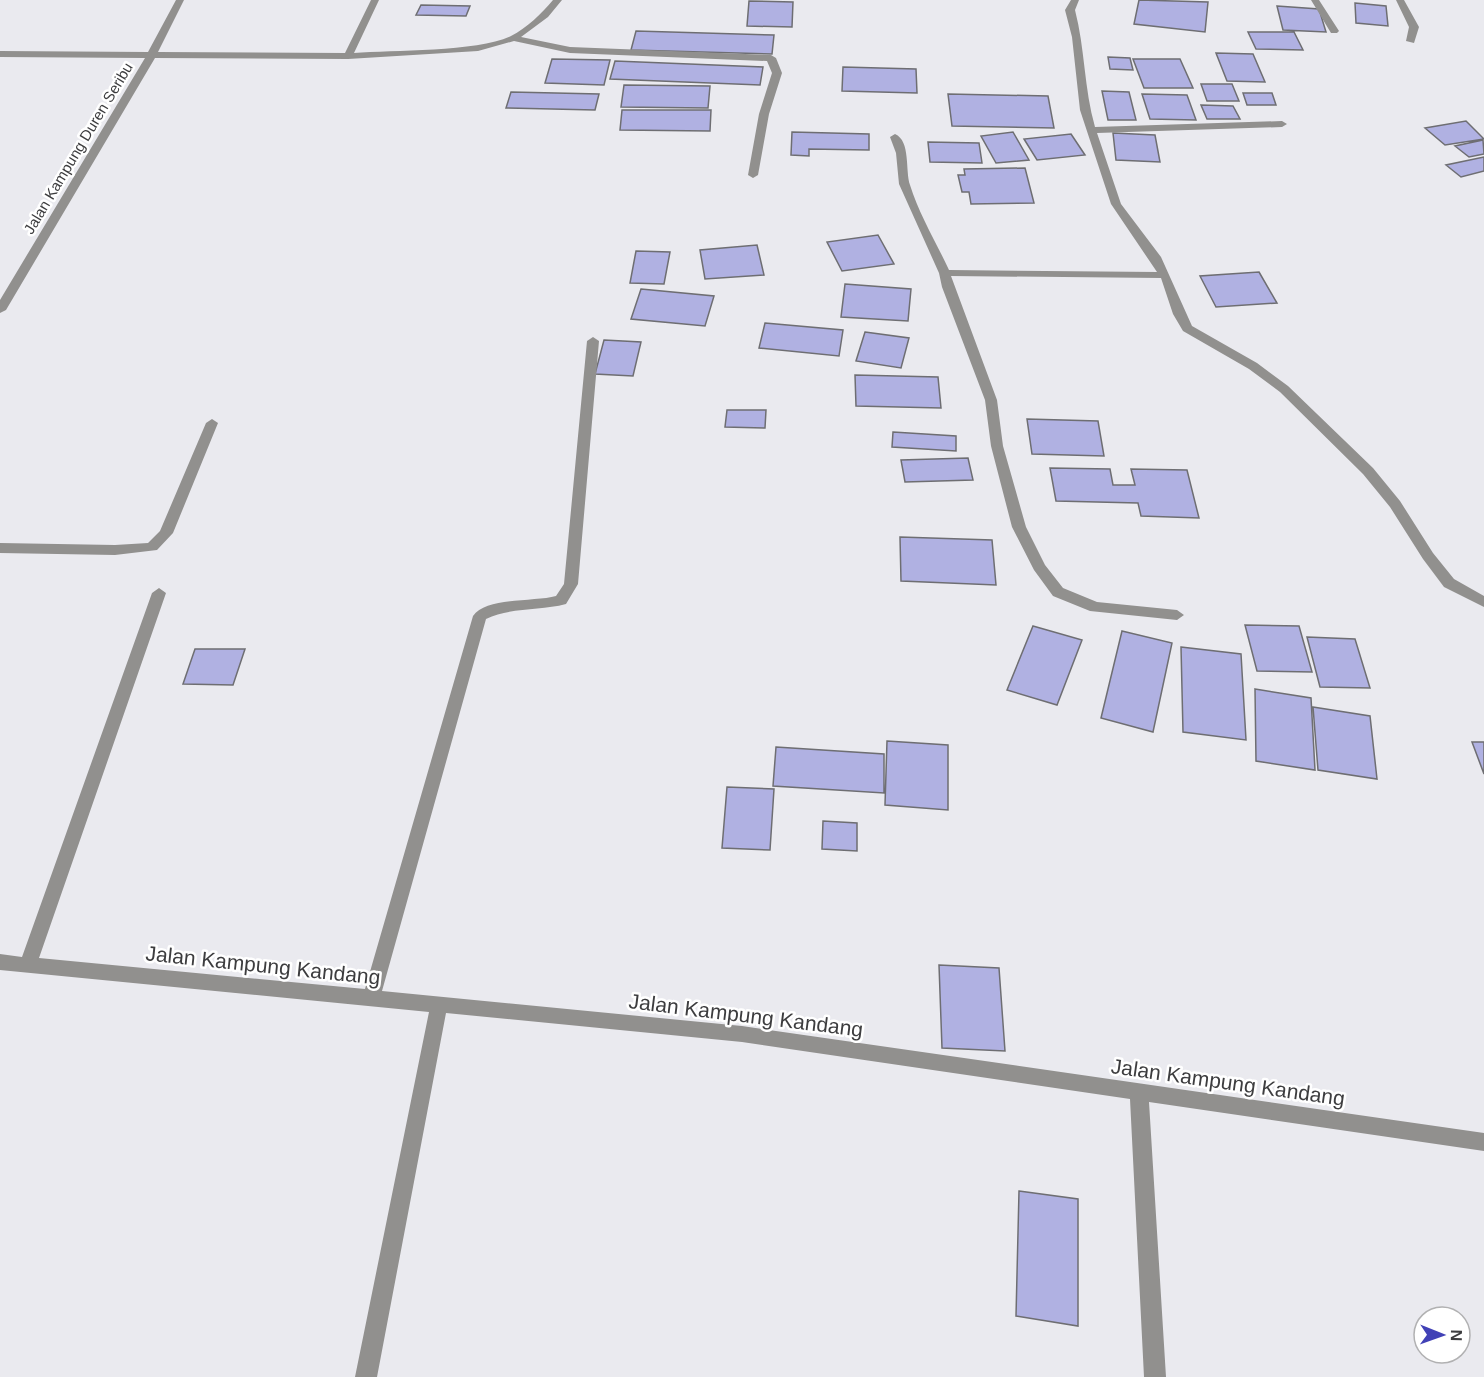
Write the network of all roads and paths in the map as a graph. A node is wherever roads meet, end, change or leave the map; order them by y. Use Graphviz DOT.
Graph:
graph roads {
  1 [pos="180,0"];
  2 [pos="375,0"];
  3 [pos="558,0"];
  4 [pos="1075,0"];
  5 [pos="1315,0"];
  6 [pos="1400,0"];
  7 [pos="1334,31"];
  8 [pos="514,38"];
  9 [pos="1411,41"];
  10 [pos="0,54"];
  11 [pos="152,54"];
  12 [pos="348,56"];
  13 [pos="1282,124"];
  14 [pos="1091,130"];
  15 [pos="895,137"];
  16 [pos="753,176"];
  17 [pos="945,273"];
  18 [pos="1165,275"];
  19 [pos="0,310"];
  20 [pos="593,341"];
  21 [pos="212,423"];
  22 [pos="0,548"];
  23 [pos="159,593"];
  24 [pos="1484,602"];
  25 [pos="1177,615"];
  26 [pos="0,962"];
  27 [pos="28,965"];
  28 [pos="371,999"];
  29 [pos="439,1006"];
  30 [pos="1139,1092"];
  31 [pos="1484,1142"];
  32 [pos="366,1377"];
  33 [pos="1155,1377"];
  1 -- 11 [label="street, Jalan Kampung Duren Seribu"];
  2 -- 12 [label="street"];
  3 -- 8 [label="street"];
  4 -- 14 [label="street"];
  5 -- 7 [label="street"];
  6 -- 9 [label="street"];
  8 -- 12 [label="street"];
  8 -- 16 [label="street"];
  10 -- 11 [label="street"];
  11 -- 12 [label="street"];
  11 -- 19 [label="street, Jalan Kampung Duren Seribu"];
  13 -- 14 [label="street"];
  14 -- 18 [label="street"];
  15 -- 17 [label="street"];
  17 -- 18 [label="street"];
  17 -- 25 [label="street"];
  18 -- 24 [label="street"];
  20 -- 28 [label="street"];
  21 -- 22 [label="street"];
  23 -- 27 [label="street"];
  26 -- 27 [label="street, Jalan Kampung Kandang"];
  27 -- 28 [label="street, Jalan Kampung Kandang"];
  28 -- 29 [label="street, Jalan Kampung Kandang"];
  29 -- 30 [label="street, Jalan Kampung Kandang"];
  29 -- 32 [label="street"];
  30 -- 31 [label="street, Jalan Kampung Kandang"];
  30 -- 33 [label="street"];
}
